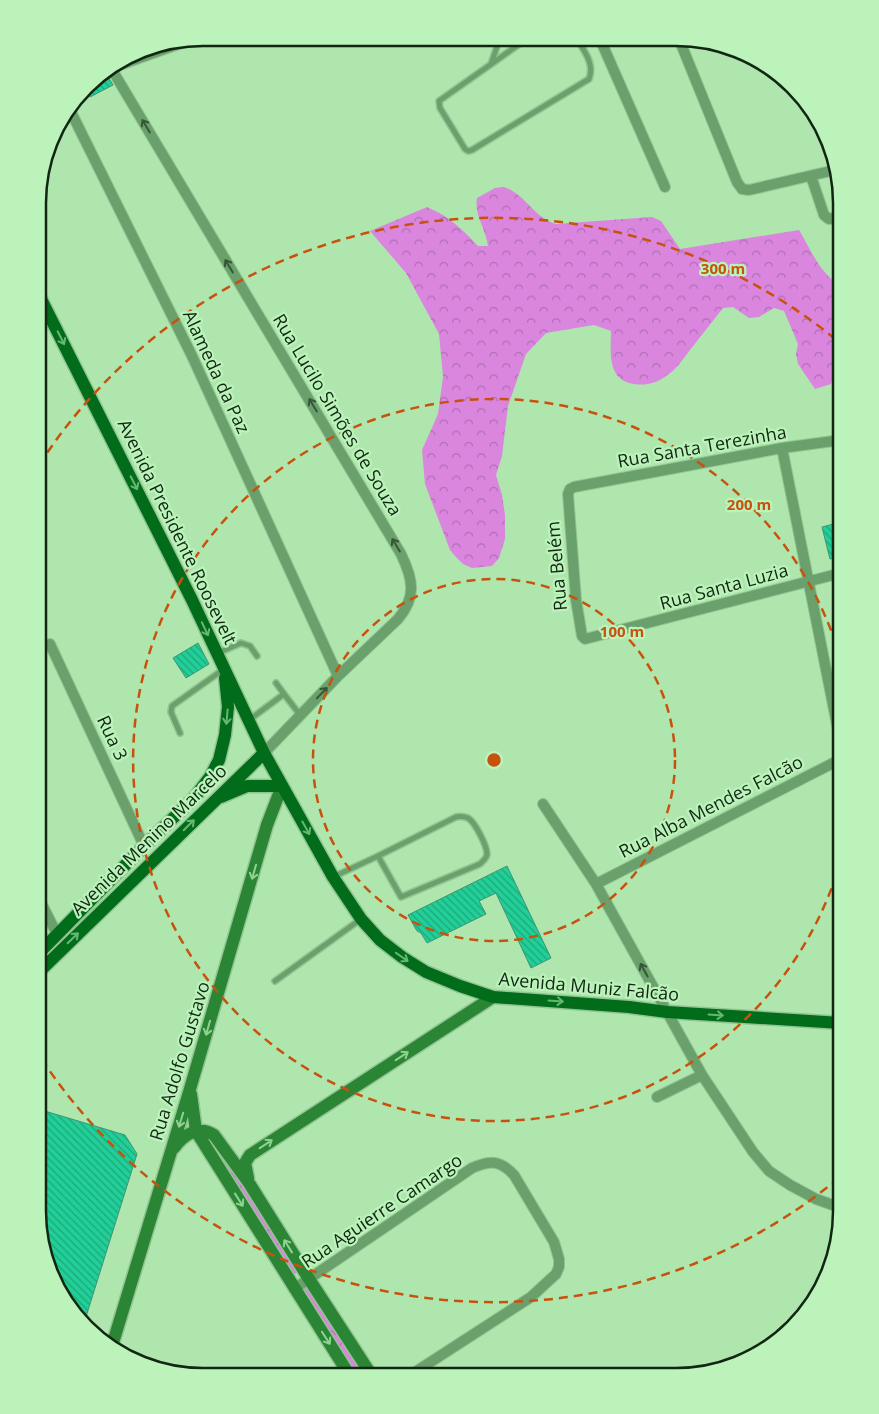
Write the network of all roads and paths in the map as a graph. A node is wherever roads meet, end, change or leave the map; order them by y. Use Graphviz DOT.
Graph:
graph roads {
  1 [pos="497,46"];
  2 [pos="516,46"];
  3 [pos="581,46"];
  4 [pos="603,46"];
  5 [pos="682,47"];
  6 [pos="490,64"];
  7 [pos="115,74"];
  8 [pos="73,116"];
  9 [pos="830,171"];
  10 [pos="811,176"];
  11 [pos="665,187"];
  12 [pos="833,218"];
  13 [pos="46,309"];
  14 [pos="833,441"];
  15 [pos="782,448"];
  16 [pos="570,489"];
  17 [pos="833,575"];
  18 [pos="810,582"];
  19 [pos="585,639"];
  20 [pos="50,644"];
  21 [pos="217,654"];
  22 [pos="257,656"];
  23 [pos="224,668"];
  24 [pos="338,676"];
  25 [pos="276,683"];
  26 [pos="284,694"];
  27 [pos="833,700"];
  28 [pos="300,716"];
  29 [pos="248,720"];
  30 [pos="180,733"];
  31 [pos="264,753"];
  32 [pos="832,763"];
  33 [pos="282,786"];
  34 [pos="210,803"];
  35 [pos="543,804"];
  36 [pos="144,846"];
  37 [pos="378,856"];
  38 [pos="333,877"];
  39 [pos="596,884"];
  40 [pos="46,913"];
  41 [pos="361,919"];
  42 [pos="57,934"];
  43 [pos="46,946"];
  44 [pos="46,965"];
  45 [pos="275,981"];
  46 [pos="493,997"];
  47 [pos="667,1012"];
  48 [pos="832,1020"];
  49 [pos="702,1075"];
  50 [pos="190,1089"];
  51 [pos="657,1097"];
  52 [pos="196,1131"];
  53 [pos="171,1152"];
  54 [pos="249,1183"];
  55 [pos="832,1205"];
  56 [pos="309,1279"];
  57 [pos="294,1289"];
  58 [pos="114,1339"];
  59 [pos="345,1368"];
  60 [pos="367,1368"];
  61 [pos="421,1368"];
  1 -- 6 [label="lane"];
  2 -- 6 [label="lane"];
  3 -- 6 [label="lane"];
  4 -- 11 [label="street"];
  5 -- 10 [label="street"];
  24 -- 7 [label="street, Rua Lucilo Simões de Souza, one-way"];
  8 -- 24 [label="street, Alameda da Paz"];
  9 -- 10 [label="street"];
  10 -- 12 [label="street"];
  13 -- 21 [label="main road, Avenida Presidente Roosevelt, one-way"];
  14 -- 15 [label="street, Rua Santa Terezinha"];
  15 -- 16 [label="street, Rua Santa Terezinha"];
  15 -- 18 [label="street"];
  16 -- 19 [label="street, Rua Belém"];
  17 -- 18 [label="street, Rua Santa Luzia"];
  18 -- 19 [label="street, Rua Santa Luzia"];
  18 -- 27 [label="street"];
  20 -- 36 [label="street, Rua 3"];
  21 -- 22 [label="lane"];
  21 -- 23 [label="main road, Avenida Presidente Roosevelt"];
  23 -- 29 [label="main road, Avenida Presidente Roosevelt"];
  23 -- 30 [label="lane"];
  23 -- 36 [label="main road, Avenida Menino Marcelo, one-way"];
  28 -- 24 [label="street, Rua Lucilo Simões de Souza, one-way"];
  25 -- 26 [label="lane"];
  26 -- 28 [label="lane"];
  26 -- 29 [label="lane"];
  28 -- 31 [label="street, Rua Lucilo Simões de Souza"];
  29 -- 31 [label="main road, Avenida Presidente Roosevelt"];
  31 -- 33 [label="main road, Avenida Presidente Roosevelt"];
  31 -- 34 [label="main road, Avenida Menino Marcelo"];
  32 -- 39 [label="street, Rua Alba Mendes Falcão"];
  33 -- 34 [label="main road"];
  33 -- 38 [label="main road, Avenida Muniz Falcão, one-way"];
  33 -- 50 [label="main road, Rua Adolfo Gustavo, one-way"];
  44 -- 34 [label="main road, Avenida Menino Marcelo, one-way"];
  35 -- 39 [label="street"];
  36 -- 42 [label="main road, Avenida Menino Marcelo"];
  37 -- 37 [label="lane"];
  37 -- 38 [label="lane"];
  38 -- 41 [label="main road, Avenida Muniz Falcão"];
  47 -- 39 [label="street, one-way"];
  40 -- 42 [label="street"];
  41 -- 45 [label="lane"];
  41 -- 46 [label="main road, Avenida Muniz Falcão, one-way"];
  42 -- 43 [label="main road, Avenida Menino Marcelo"];
  46 -- 47 [label="main road, Avenida Muniz Falcão, one-way"];
  54 -- 46 [label="main road, one-way"];
  47 -- 48 [label="main road, Avenida Muniz Falcão, one-way"];
  47 -- 49 [label="street"];
  49 -- 51 [label="street"];
  49 -- 55 [label="street"];
  50 -- 52 [label="main road"];
  50 -- 53 [label="main road, Rua Adolfo Gustavo, one-way"];
  52 -- 53 [label="main road"];
  52 -- 54 [label="main road"];
  52 -- 57 [label="main road, one-way"];
  53 -- 58 [label="main road, Rua Adolfo Gustavo"];
  56 -- 54 [label="main road, one-way"];
  56 -- 57 [label="street, Rua Aguierre Camargo"];
  56 -- 60 [label="main road"];
  56 -- 61 [label="street, Rua Aguierre Camargo"];
  57 -- 59 [label="main road, one-way"];
}
